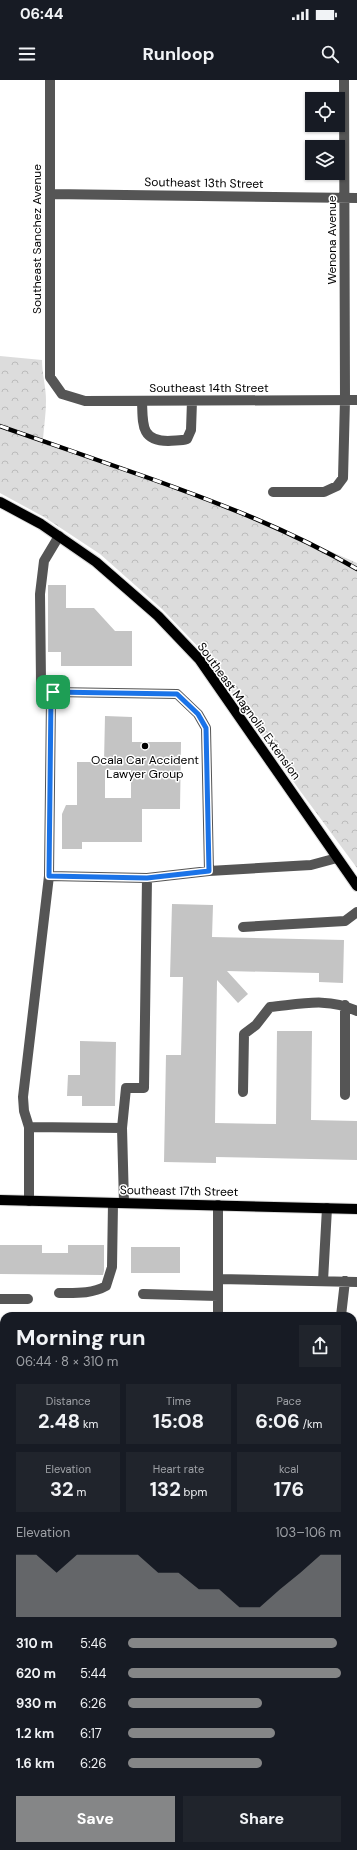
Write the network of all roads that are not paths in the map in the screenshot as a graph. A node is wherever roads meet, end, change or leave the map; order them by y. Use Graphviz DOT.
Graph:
graph roads {
  1 [pos="50,80"];
  2 [pos="344,80"];
  3 [pos="50,194"];
  4 [pos="345,198"];
  5 [pos="357,198"];
  6 [pos="62,394"];
  7 [pos="345,400"];
  8 [pos="357,400"];
  9 [pos="142,401"];
  10 [pos="192,401"];
  11 [pos="273,492"];
  12 [pos="0,502"];
  13 [pos="59,536"];
  14 [pos="53,692"];
  15 [pos="337,858"];
  16 [pos="209,871"];
  17 [pos="49,876"];
  18 [pos="147,878"];
  19 [pos="357,886"];
  20 [pos="357,912"];
  21 [pos="243,927"];
  22 [pos="345,1005"];
  23 [pos="357,1011"];
  24 [pos="243,1092"];
  25 [pos="345,1095"];
  26 [pos="29,1127"];
  27 [pos="122,1128"];
  28 [pos="0,1200"];
  29 [pos="29,1201"];
  30 [pos="113,1203"];
  31 [pos="124,1203"];
  32 [pos="218,1205"];
  33 [pos="327,1208"];
  34 [pos="357,1209"];
  35 [pos="218,1279"];
  36 [pos="324,1281"];
  37 [pos="345,1281"];
  38 [pos="357,1282"];
  39 [pos="59,1293"];
  40 [pos="143,1294"];
  41 [pos="218,1296"];
  42 [pos="0,1299"];
  43 [pos="28,1299"];
  44 [pos="218,1312"];
  45 [pos="341,1312"];
  1 -- 3 [label="street, Southeast Sanchez Avenue"];
  2 -- 4 [label="street, Wenona Avenue"];
  3 -- 4 [label="street, Southeast 13th Street"];
  3 -- 6 [label="street, Southeast Sanchez Avenue"];
  4 -- 5 [label="street, Southeast 13th Street"];
  4 -- 7 [label="street, Wenona Avenue"];
  6 -- 9 [label="street, Southeast 14th Street"];
  7 -- 8 [label="street, Southeast 14th Street"];
  7 -- 10 [label="street, Southeast 14th Street"];
  7 -- 11 [label="street, Wenona Avenue"];
  9 -- 10 [label="street, Southeast 14th Street"];
  9 -- 10 [label="street"];
  12 -- 13 [label="main road, Southeast Magnolia Extension"];
  13 -- 14 [label="street"];
  13 -- 15 [label="main road, Southeast Magnolia Extension"];
  14 -- 16 [label="street"];
  14 -- 17 [label="street"];
  15 -- 16 [label="street"];
  15 -- 19 [label="main road, Southeast Magnolia Extension"];
  16 -- 18 [label="street"];
  17 -- 18 [label="street"];
  17 -- 26 [label="street"];
  18 -- 27 [label="street"];
  20 -- 21 [label="street"];
  22 -- 23 [label="street"];
  22 -- 24 [label="street"];
  22 -- 25 [label="street"];
  26 -- 27 [label="street"];
  26 -- 29 [label="street"];
  27 -- 31 [label="street"];
  28 -- 29 [label="main road, Southeast 17th Street"];
  29 -- 30 [label="main road, Southeast 17th Street"];
  30 -- 31 [label="main road, Southeast 17th Street"];
  30 -- 39 [label="street"];
  31 -- 32 [label="main road, Southeast 17th Street"];
  32 -- 33 [label="main road, Southeast 17th Street"];
  32 -- 35 [label="street"];
  33 -- 34 [label="main road, Southeast 17th Street"];
  33 -- 36 [label="street"];
  35 -- 36 [label="street"];
  35 -- 41 [label="street"];
  36 -- 37 [label="street"];
  37 -- 38 [label="street"];
  37 -- 45 [label="street"];
  40 -- 41 [label="street"];
  41 -- 44 [label="street"];
  42 -- 43 [label="street"];
}
